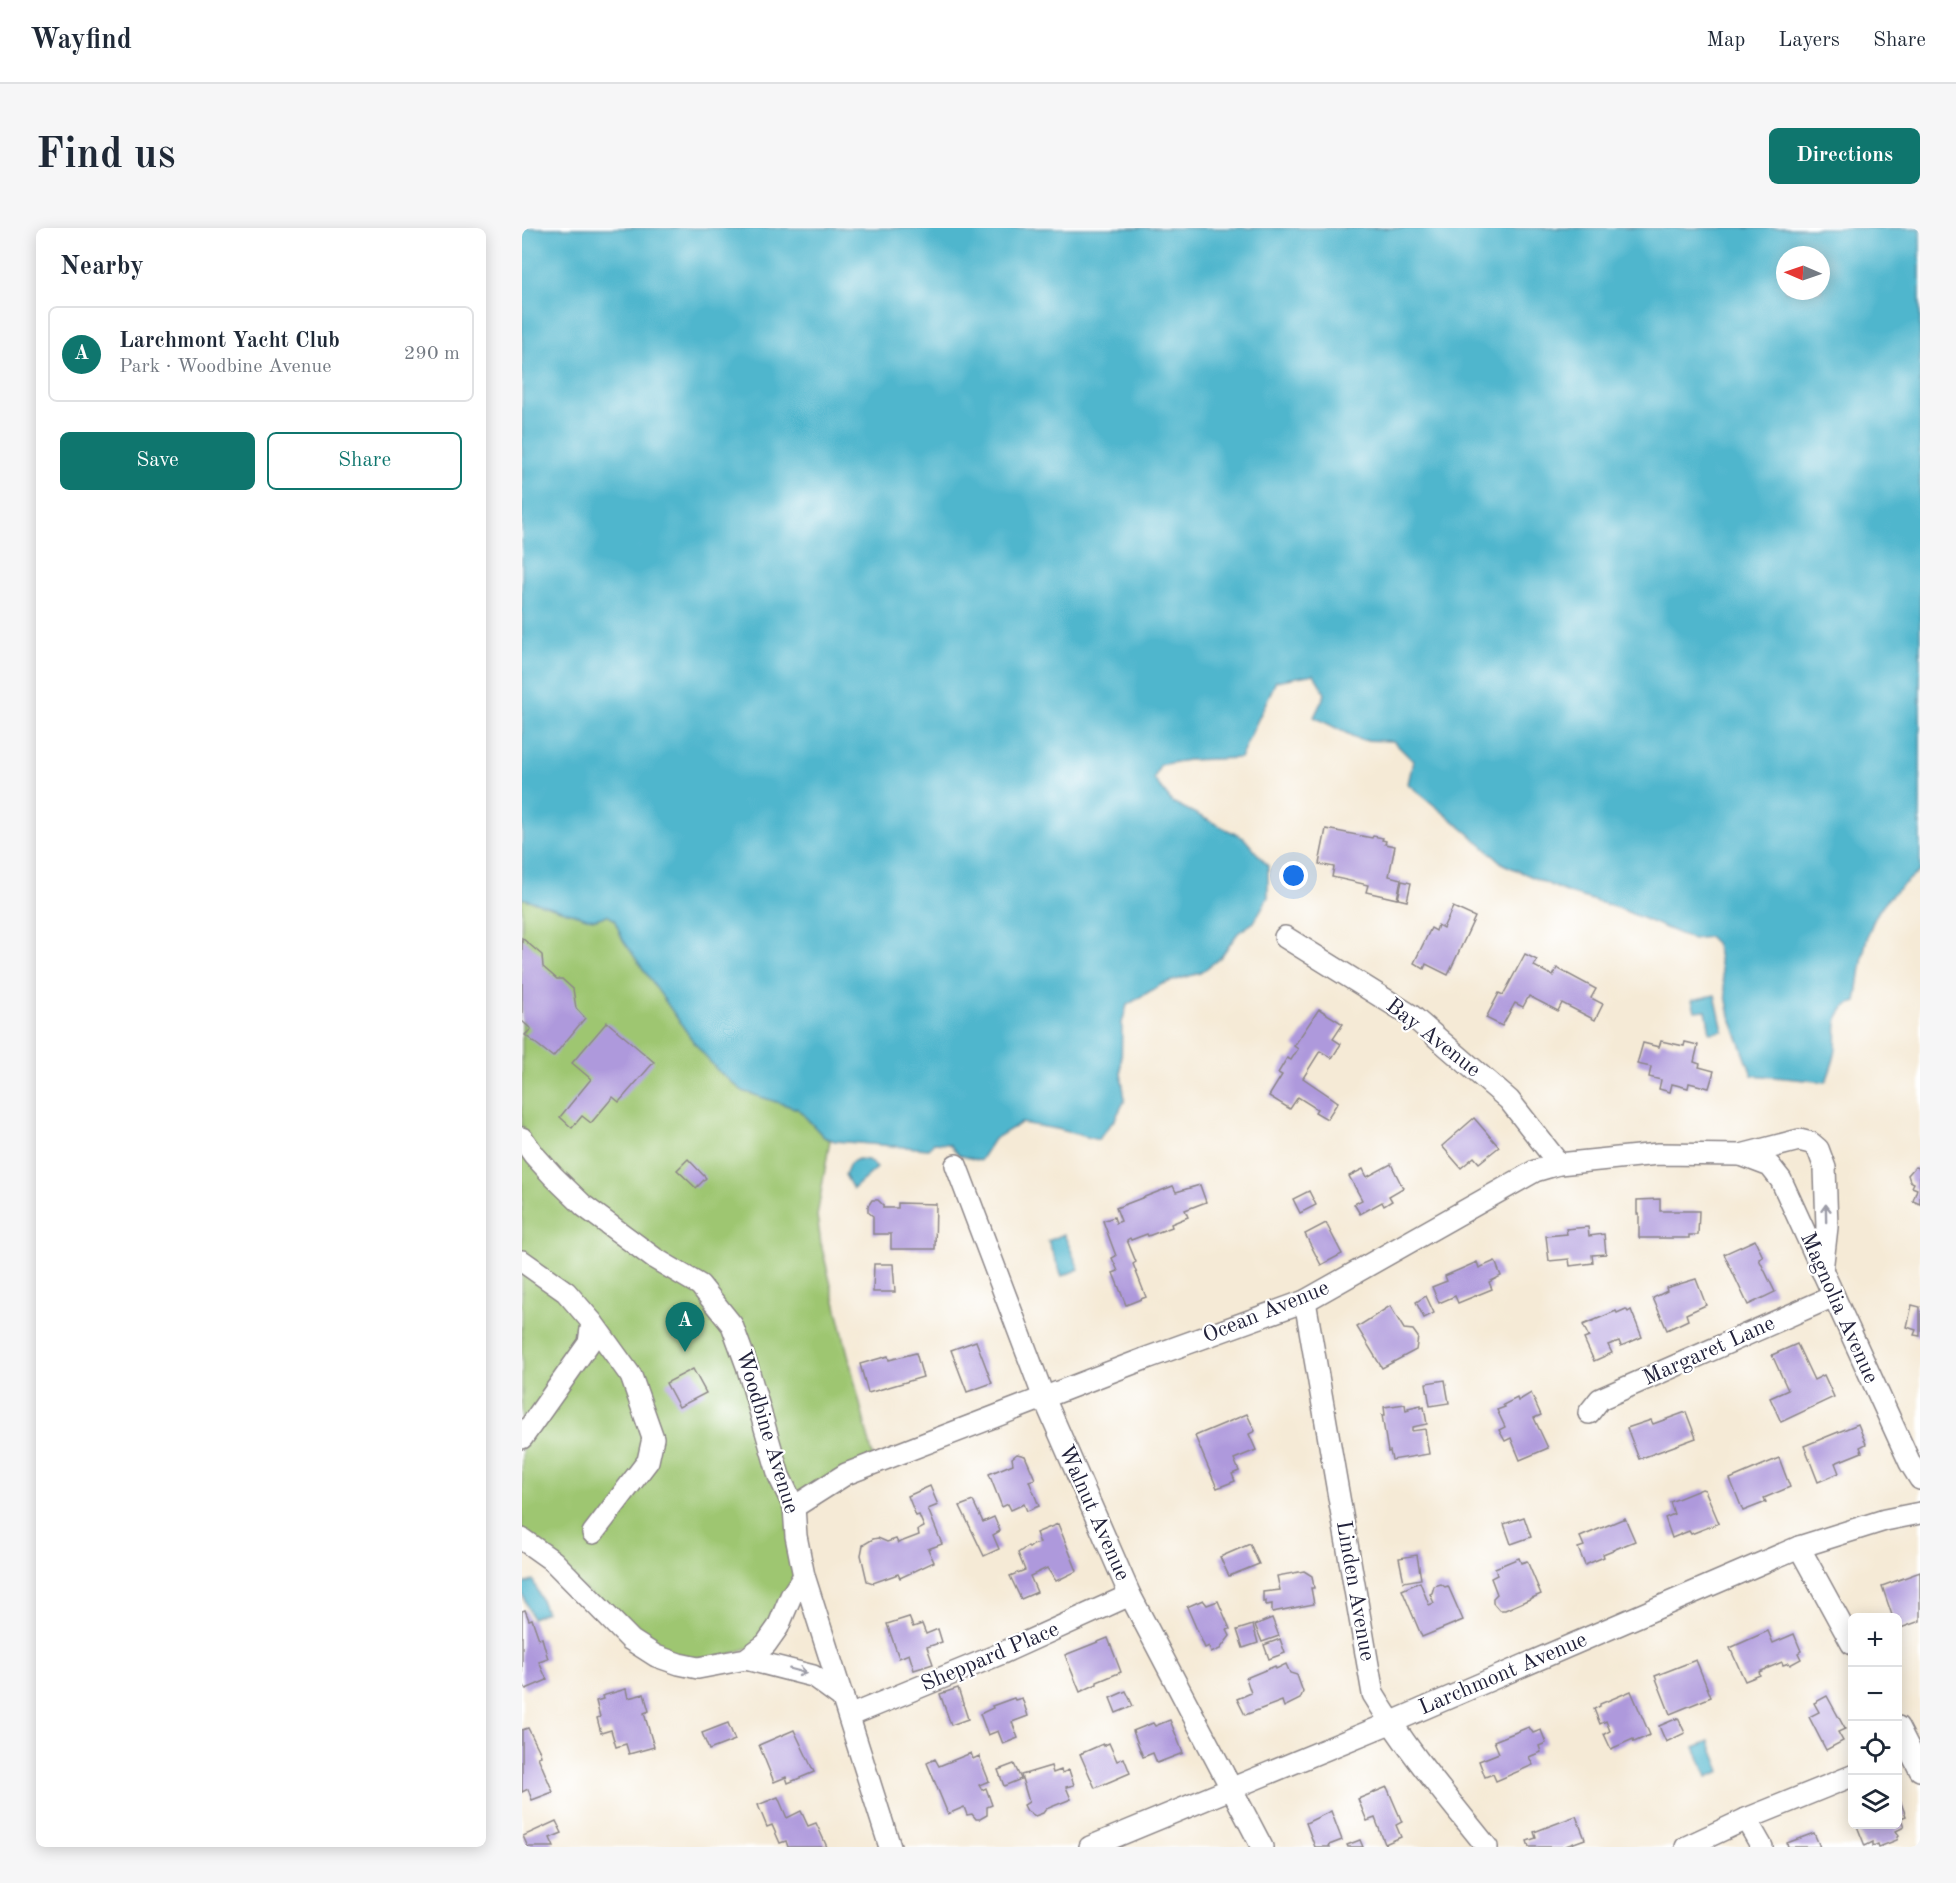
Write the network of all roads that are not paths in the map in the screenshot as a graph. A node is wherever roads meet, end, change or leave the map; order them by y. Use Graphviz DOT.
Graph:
graph roads {
  1 [pos="1285,937"];
  2 [pos="522,1138"];
  3 [pos="1741,1155"];
  4 [pos="1559,1164"];
  5 [pos="956,1165"];
  6 [pos="522,1261"];
  7 [pos="1822,1271"];
  8 [pos="1834,1296"];
  9 [pos="1305,1301"];
  10 [pos="592,1322"];
  11 [pos="1044,1398"];
  12 [pos="1589,1413"];
  13 [pos="522,1438"];
  14 [pos="1920,1479"];
  15 [pos="794,1507"];
  16 [pos="1920,1513"];
  17 [pos="593,1533"];
  18 [pos="522,1539"];
  19 [pos="1799,1547"];
  20 [pos="804,1576"];
  21 [pos="1130,1595"];
  22 [pos="1848,1637"];
  23 [pos="746,1659"];
  24 [pos="846,1707"];
  25 [pos="1390,1723"];
  26 [pos="1902,1736"];
  27 [pos="1912,1757"];
  28 [pos="1848,1778"];
  29 [pos="1230,1788"];
  30 [pos="1746,1819"];
  31 [pos="890,1847"];
  32 [pos="1090,1847"];
  33 [pos="1262,1847"];
  34 [pos="1487,1847"];
  35 [pos="1686,1847"];
  36 [pos="1762,1847"];
  1 -- 4 [label="street, Bay Avenue"];
  2 -- 15 [label="street, Woodbine Avenue"];
  3 -- 4 [label="street, Ocean Avenue"];
  3 -- 7 [label="street, Magnolia Avenue"];
  7 -- 3 [label="street, one-way"];
  4 -- 9 [label="street, Ocean Avenue"];
  5 -- 11 [label="street, Walnut Avenue"];
  6 -- 10 [label="street"];
  7 -- 8 [label="street, Magnolia Avenue"];
  8 -- 12 [label="street, Margaret Lane"];
  8 -- 14 [label="street, Magnolia Avenue"];
  9 -- 11 [label="street, Ocean Avenue"];
  9 -- 25 [label="street, Linden Avenue"];
  10 -- 13 [label="street"];
  10 -- 17 [label="street"];
  11 -- 15 [label="street, Ocean Avenue"];
  11 -- 21 [label="street, Walnut Avenue"];
  15 -- 20 [label="street, Woodbine Avenue"];
  16 -- 19 [label="street, Larchmont Avenue"];
  18 -- 23 [label="street"];
  19 -- 22 [label="street"];
  19 -- 25 [label="street, Larchmont Avenue"];
  20 -- 23 [label="street"];
  20 -- 24 [label="street, Woodbine Avenue"];
  21 -- 24 [label="street, Sheppard Place"];
  21 -- 29 [label="street, Walnut Avenue"];
  23 -- 24 [label="street, one-way"];
  24 -- 31 [label="street, Woodbine Avenue"];
  25 -- 29 [label="street, Larchmont Avenue"];
  25 -- 34 [label="street, Linden Avenue"];
  26 -- 27 [label="street"];
  28 -- 30 [label="street"];
  29 -- 32 [label="street, Larchmont Avenue"];
  29 -- 33 [label="street, Walnut Avenue"];
  30 -- 35 [label="street"];
  30 -- 36 [label="street"];
}
